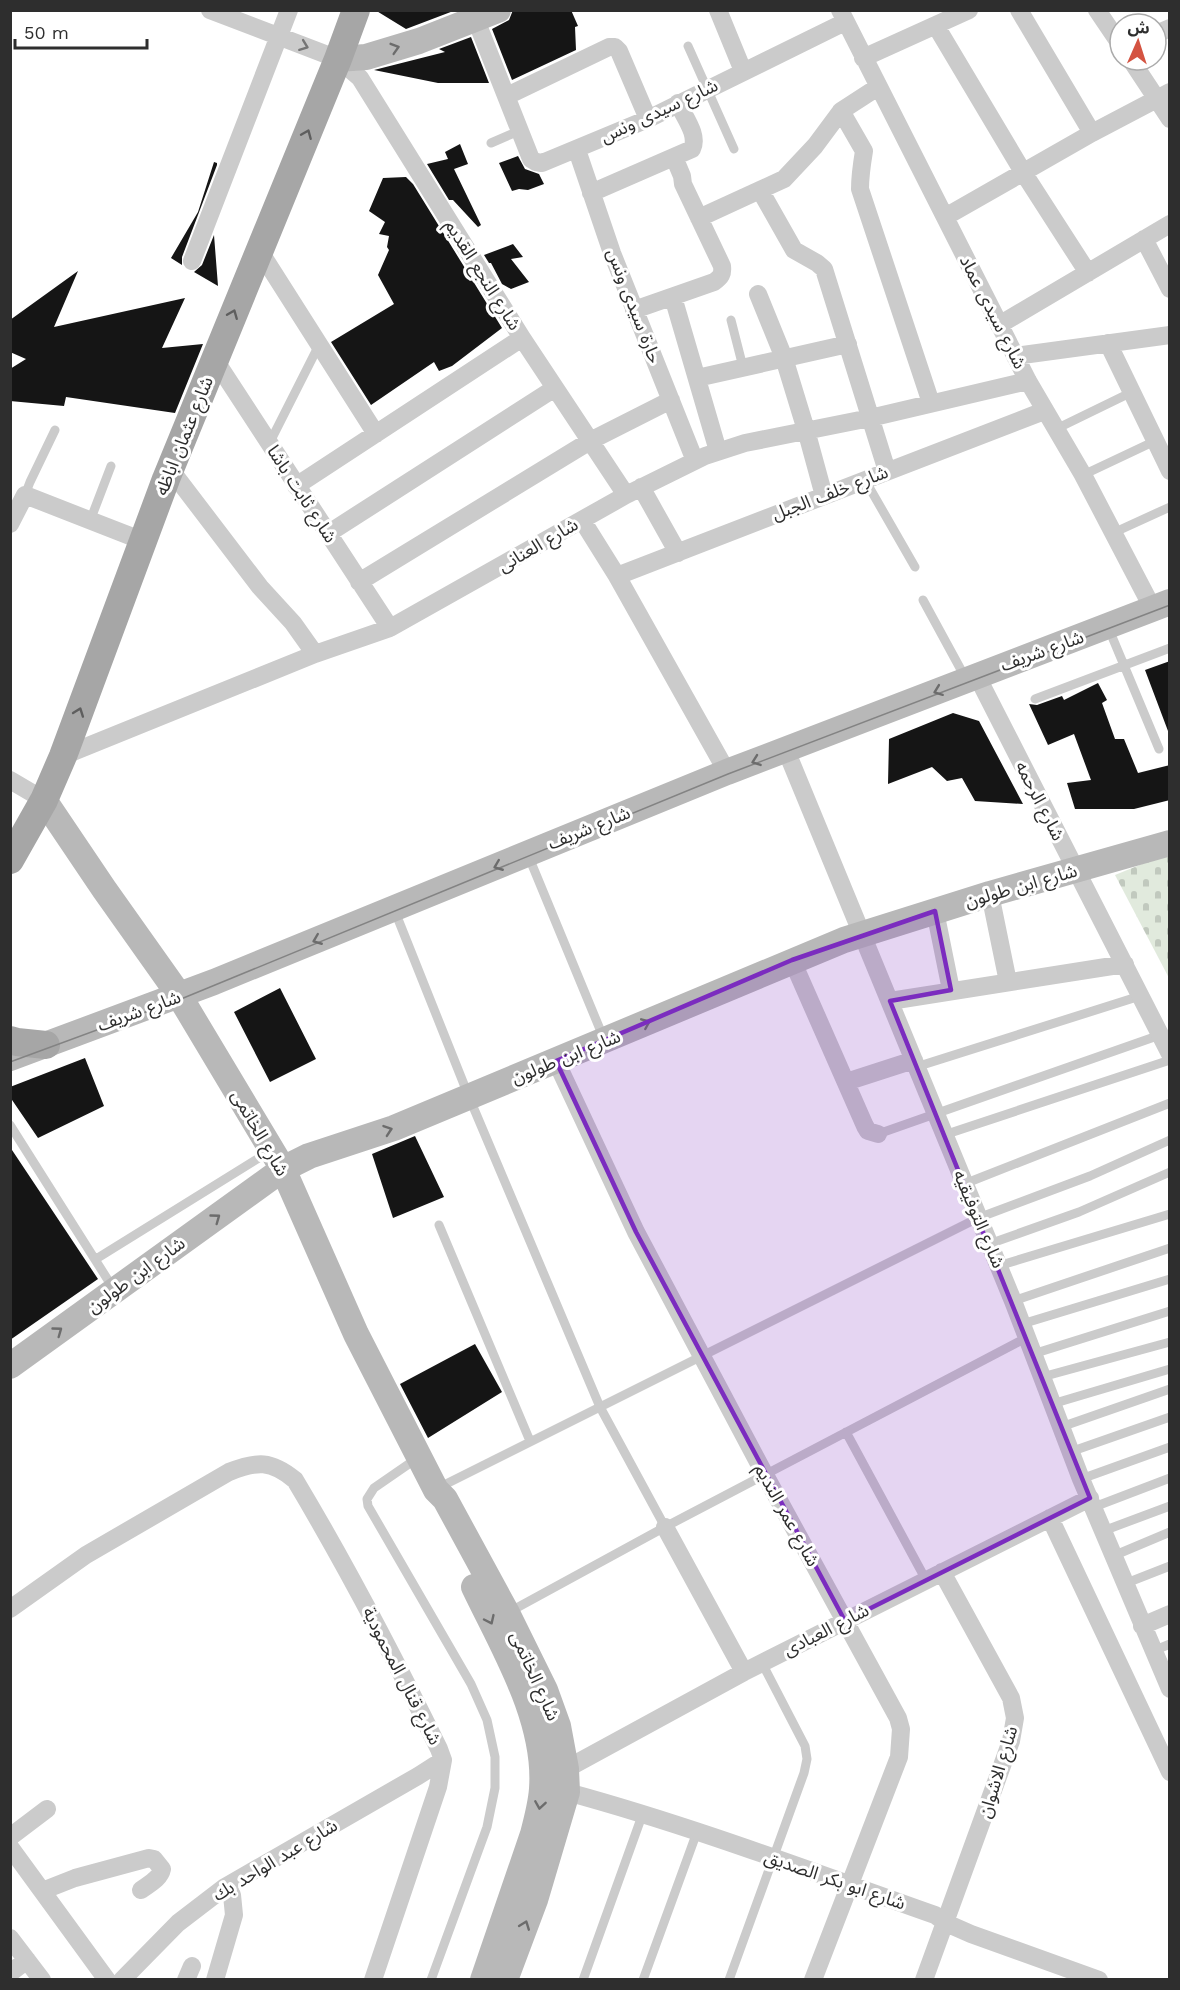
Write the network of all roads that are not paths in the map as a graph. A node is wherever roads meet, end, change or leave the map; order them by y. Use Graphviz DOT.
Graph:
graph roads {
  1 [pos="289,10"];
  2 [pos="356,10"];
  3 [pos="718,10"];
  4 [pos="969,10"];
  5 [pos="1019,10"];
  6 [pos="1097,10"];
  7 [pos="218,12"];
  8 [pos="487,15"];
  9 [pos="843,16"];
  10 [pos="936,26"];
  11 [pos="1108,26"];
  12 [pos="279,37"];
  13 [pos="688,46"];
  14 [pos="863,58"];
  15 [pos="338,60"];
  16 [pos="743,71"];
  17 [pos="1142,72"];
  18 [pos="878,87"];
  19 [pos="707,89"];
  20 [pos="1163,95"];
  21 [pos="507,96"];
  22 [pos="678,104"];
  23 [pos="841,111"];
  24 [pos="648,119"];
  25 [pos="1170,119"];
  26 [pos="521,130"];
  27 [pos="1092,133"];
  28 [pos="490,143"];
  29 [pos="734,149"];
  30 [pos="577,150"];
  31 [pos="674,157"];
  32 [pos="1023,172"];
  33 [pos="760,190"];
  34 [pos="591,193"];
  35 [pos="945,217"];
  36 [pos="699,218"];
  37 [pos="1170,224"];
  38 [pos="1144,239"];
  39 [pos="259,250"];
  40 [pos="192,261"];
  41 [pos="1088,273"];
  42 [pos="1170,289"];
  43 [pos="759,294"];
  44 [pos="673,297"];
  45 [pos="634,310"];
  46 [pos="731,320"];
  47 [pos="999,325"];
  48 [pos="1170,335"];
  49 [pos="522,338"];
  50 [pos="1108,343"];
  51 [pos="848,344"];
  52 [pos="320,345"];
  53 [pos="1015,356"];
  54 [pos="784,358"];
  55 [pos="215,360"];
  56 [pos="742,367"];
  57 [pos="697,378"];
  58 [pos="1028,381"];
  59 [pos="555,388"];
  60 [pos="1132,392"];
  61 [pos="671,400"];
  62 [pos="931,403"];
  63 [pos="1044,411"];
  64 [pos="870,418"];
  65 [pos="1056,429"];
  66 [pos="55,430"];
  67 [pos="806,430"];
  68 [pos="376,434"];
  69 [pos="590,441"];
  70 [pos="1155,441"];
  71 [pos="270,444"];
  72 [pos="718,451"];
  73 [pos="695,460"];
  74 [pos="111,466"];
  75 [pos="170,469"];
  76 [pos="887,471"];
  77 [pos="1170,471"];
  78 [pos="1083,475"];
  79 [pos="865,480"];
  80 [pos="296,486"];
  81 [pos="633,491"];
  82 [pos="25,495"];
  83 [pos="824,496"];
  84 [pos="1170,507"];
  85 [pos="582,520"];
  86 [pos="90,521"];
  87 [pos="10,524"];
  88 [pos="329,533"];
  89 [pos="1113,533"];
  90 [pos="142,541"];
  91 [pos="678,553"];
  92 [pos="915,567"];
  93 [pos="617,576"];
  94 [pos="359,582"];
  95 [pos="923,600"];
  96 [pos="1161,605"];
  97 [pos="1108,627"];
  98 [pos="390,628"];
  99 [pos="1170,648"];
  100 [pos="315,654"];
  101 [pos="1124,665"];
  102 [pos="972,678"];
  103 [pos="1035,699"];
  104 [pos="1159,749"];
  105 [pos="786,750"];
  106 [pos="63,756"];
  107 [pos="727,772"];
  108 [pos="10,780"];
  109 [pos="44,800"];
  110 [pos="1170,843"];
  111 [pos="528,854"];
  112 [pos="10,860"];
  113 [pos="1076,871"];
  114 [pos="990,894"];
  115 [pos="394,908"];
  116 [pos="934,911"];
  117 [pos="863,933"];
  118 [pos="792,960"];
  119 [pos="1125,964"];
  120 [pos="1008,982"];
  121 [pos="951,990"];
  122 [pos="179,996"];
  123 [pos="1140,996"];
  124 [pos="890,1001"];
  125 [pos="1160,1035"];
  126 [pos="10,1040"];
  127 [pos="605,1041"];
  128 [pos="46,1045"];
  129 [pos="1170,1054"];
  130 [pos="10,1058"];
  131 [pos="1170,1060"];
  132 [pos="556,1061"];
  133 [pos="915,1063"];
  134 [pos="846,1083"];
  135 [pos="469,1096"];
  136 [pos="1170,1103"];
  137 [pos="936,1114"];
  138 [pos="10,1125"];
  139 [pos="878,1134"];
  140 [pos="944,1135"];
  141 [pos="1170,1140"];
  142 [pos="277,1160"];
  143 [pos="1170,1172"];
  144 [pos="964,1184"];
  145 [pos="1170,1214"];
  146 [pos="978,1218"];
  147 [pos="439,1225"];
  148 [pos="989,1244"];
  149 [pos="1170,1248"];
  150 [pos="96,1259"];
  151 [pos="998,1266"];
  152 [pos="1170,1279"];
  153 [pos="115,1291"];
  154 [pos="1013,1301"];
  155 [pos="1170,1311"];
  156 [pos="1027,1339"];
  157 [pos="1170,1342"];
  158 [pos="701,1356"];
  159 [pos="10,1366"];
  160 [pos="1170,1369"];
  161 [pos="1042,1377"];
  162 [pos="1170,1389"];
  163 [pos="1052,1404"];
  164 [pos="600,1407"];
  165 [pos="1170,1417"];
  166 [pos="1061,1427"];
  167 [pos="846,1432"];
  168 [pos="531,1441"];
  169 [pos="1170,1447"];
  170 [pos="1071,1452"];
  171 [pos="420,1457"];
  172 [pos="765,1475"];
  173 [pos="1170,1478"];
  174 [pos="1081,1479"];
  175 [pos="436,1490"];
  176 [pos="1092,1503"];
  177 [pos="1170,1506"];
  178 [pos="1050,1518"];
  179 [pos="665,1527"];
  180 [pos="1103,1531"];
  181 [pos="1170,1532"];
  182 [pos="1113,1556"];
  183 [pos="1170,1566"];
  184 [pos="934,1576"];
  185 [pos="1125,1584"];
  186 [pos="10,1609"];
  187 [pos="507,1613"];
  188 [pos="1170,1614"];
  189 [pos="846,1621"];
  190 [pos="1142,1626"];
  191 [pos="1161,1648"];
  192 [pos="762,1663"];
  193 [pos="744,1671"];
  194 [pos="1167,1679"];
  195 [pos="443,1760"];
  196 [pos="1170,1772"];
  197 [pos="567,1781"];
  198 [pos="46,1809"];
  199 [pos="643,1813"];
  200 [pos="697,1832"];
  201 [pos="10,1837"];
  202 [pos="10,1847"];
  203 [pos="773,1858"];
  204 [pos="849,1885"];
  205 [pos="225,1887"];
  206 [pos="141,1890"];
  207 [pos="42,1891"];
  208 [pos="946,1923"];
  209 [pos="10,1938"];
  210 [pos="27,1960"];
  211 [pos="10,1973"];
  212 [pos="42,1980"];
  213 [pos="107,1980"];
  214 [pos="122,1980"];
  215 [pos="215,1980"];
  216 [pos="373,1980"];
  217 [pos="431,1980"];
  218 [pos="483,1980"];
  219 [pos="505,1980"];
  220 [pos="583,1980"];
  221 [pos="643,1980"];
  222 [pos="729,1980"];
  223 [pos="813,1980"];
  224 [pos="924,1980"];
  225 [pos="1099,1980"];
  1 -- 12 [label="street"];
  2 -- 15 [label="main road, شارع عثمان اباظه"];
  3 -- 16 [label="street"];
  4 -- 10 [label="street"];
  5 -- 27 [label="street"];
  6 -- 11 [label="street"];
  7 -- 12 [label="street, شارع النجع القديم"];
  15 -- 8 [label="main road, one-way"];
  8 -- 21 [label="street, شارع سيدى ونس"];
  9 -- 14 [label="street, شارع سيدى عماد"];
  9 -- 16 [label="street, شارع سيدى ونس"];
  10 -- 14 [label="street"];
  10 -- 32 [label="street"];
  12 -- 15 [label="street, شارع النجع القديم, one-way"];
  12 -- 40 [label="street"];
  13 -- 19 [label="lane"];
  14 -- 18 [label="street, شارع سيدى عماد"];
  39 -- 15 [label="main road, شارع عثمان اباظه, one-way"];
  15 -- 49 [label="street, شارع النجع القديم"];
  16 -- 19 [label="street, شارع سيدى ونس"];
  17 -- 20 [label="street"];
  18 -- 23 [label="street"];
  18 -- 35 [label="street, شارع سيدى عماد"];
  19 -- 22 [label="street, شارع سيدى ونس"];
  19 -- 29 [label="lane"];
  20 -- 25 [label="street"];
  20 -- 27 [label="street"];
  21 -- 24 [label="street"];
  21 -- 26 [label="street, شارع سيدى ونس"];
  22 -- 24 [label="street, شارع سيدى ونس"];
  22 -- 31 [label="street"];
  23 -- 33 [label="street"];
  23 -- 62 [label="street"];
  24 -- 30 [label="street, شارع سيدى ونس"];
  26 -- 28 [label="lane"];
  26 -- 30 [label="street, شارع سيدى ونس"];
  27 -- 32 [label="street"];
  30 -- 34 [label="street, حارة سيدى ونس"];
  31 -- 34 [label="street"];
  31 -- 36 [label="street"];
  32 -- 35 [label="street"];
  32 -- 41 [label="street"];
  33 -- 36 [label="street"];
  33 -- 51 [label="street"];
  34 -- 45 [label="street, حارة سيدى ونس"];
  35 -- 47 [label="street, شارع سيدى عماد"];
  36 -- 44 [label="street"];
  37 -- 38 [label="street"];
  38 -- 41 [label="street"];
  38 -- 42 [label="street"];
  39 -- 52 [label="street"];
  55 -- 39 [label="main road, شارع عثمان اباظه, one-way"];
  41 -- 47 [label="street"];
  43 -- 54 [label="street"];
  44 -- 45 [label="street"];
  44 -- 57 [label="street"];
  45 -- 61 [label="street, حارة سيدى ونس"];
  46 -- 56 [label="lane"];
  47 -- 53 [label="street, شارع سيدى عماد"];
  48 -- 50 [label="street"];
  49 -- 59 [label="street, شارع النجع القديم"];
  49 -- 68 [label="street"];
  50 -- 53 [label="street"];
  50 -- 60 [label="street"];
  51 -- 54 [label="street"];
  51 -- 64 [label="street"];
  52 -- 68 [label="street"];
  52 -- 71 [label="lane"];
  53 -- 58 [label="street, شارع سيدى عماد"];
  54 -- 56 [label="street"];
  54 -- 67 [label="street"];
  55 -- 71 [label="street, شارع ثابت باشا"];
  55 -- 75 [label="main road, شارع عثمان اباظه"];
  56 -- 57 [label="street"];
  57 -- 72 [label="street"];
  58 -- 62 [label="street, شارع العنانى"];
  58 -- 63 [label="street, شارع سيدى عماد"];
  59 -- 69 [label="street, شارع النجع القديم"];
  59 -- 88 [label="street"];
  60 -- 65 [label="lane"];
  60 -- 70 [label="street"];
  61 -- 69 [label="street"];
  61 -- 73 [label="street, حارة سيدى ونس"];
  62 -- 64 [label="street, شارع العنانى"];
  63 -- 65 [label="street, شارع سيدى عماد"];
  63 -- 76 [label="street, شارع خلف الجبل"];
  64 -- 67 [label="street, شارع العنانى"];
  64 -- 76 [label="street"];
  65 -- 78 [label="street, شارع سيدى عماد"];
  66 -- 82 [label="lane"];
  67 -- 72 [label="street, شارع العنانى"];
  67 -- 83 [label="street"];
  68 -- 80 [label="street"];
  69 -- 81 [label="street, شارع النجع القديم"];
  69 -- 94 [label="street"];
  70 -- 77 [label="street"];
  70 -- 78 [label="lane"];
  71 -- 80 [label="street, شارع ثابت باشا"];
  72 -- 73 [label="street, شارع العنانى"];
  73 -- 81 [label="street, شارع العنانى"];
  74 -- 86 [label="lane"];
  75 -- 90 [label="main road, شارع عثمان اباظه"];
  75 -- 100 [label="street"];
  76 -- 79 [label="street, شارع خلف الجبل"];
  78 -- 89 [label="street, شارع سيدى عماد"];
  79 -- 83 [label="street, شارع خلف الجبل"];
  79 -- 92 [label="lane"];
  80 -- 88 [label="street, شارع ثابت باشا"];
  81 -- 85 [label="street, شارع العنانى"];
  81 -- 91 [label="street, شارع النجع القديم"];
  82 -- 86 [label="street"];
  82 -- 87 [label="street"];
  83 -- 91 [label="street, شارع خلف الجبل"];
  84 -- 89 [label="lane"];
  85 -- 93 [label="street"];
  85 -- 98 [label="street, شارع العنانى"];
  86 -- 90 [label="street"];
  88 -- 94 [label="street, شارع ثابت باشا"];
  89 -- 96 [label="street, شارع سيدى عماد"];
  106 -- 90 [label="main road, شارع عثمان اباظه, one-way"];
  91 -- 93 [label="street, شارع خلف الجبل"];
  93 -- 107 [label="street"];
  94 -- 98 [label="street, شارع ثابت باشا"];
  95 -- 102 [label="lane"];
  96 -- 97 [label="main road, شارع شريف"];
  97 -- 101 [label="lane"];
  97 -- 102 [label="main road, شارع شريف"];
  98 -- 100 [label="street, شارع العنانى"];
  99 -- 101 [label="lane"];
  100 -- 106 [label="street, شارع العنانى"];
  101 -- 103 [label="lane"];
  101 -- 104 [label="lane"];
  102 -- 105 [label="main road, شارع شريف, one-way"];
  102 -- 113 [label="street, شارع الرحمه"];
  105 -- 107 [label="main road, شارع شريف, one-way"];
  105 -- 117 [label="street, شارع التوفيقيه"];
  106 -- 109 [label="main road, شارع عثمان اباظه"];
  107 -- 111 [label="main road, شارع شريف"];
  108 -- 109 [label="street"];
  109 -- 112 [label="main road, شارع عثمان اباظه"];
  109 -- 122 [label="main road, شارع الخاتمى"];
  110 -- 113 [label="main road, شارع ابن طولون"];
  111 -- 115 [label="main road, شارع شريف, one-way"];
  111 -- 127 [label="lane"];
  113 -- 114 [label="main road, شارع ابن طولون"];
  113 -- 119 [label="street, شارع الرحمه"];
  114 -- 116 [label="main road, شارع ابن طولون"];
  114 -- 120 [label="street"];
  115 -- 122 [label="main road, شارع شريف, one-way"];
  115 -- 135 [label="lane"];
  116 -- 117 [label="main road, شارع ابن طولون"];
  116 -- 121 [label="street"];
  117 -- 118 [label="main road, شارع ابن طولون"];
  117 -- 124 [label="street, شارع التوفيقيه"];
  127 -- 118 [label="main road, شارع ابن طولون, one-way"];
  118 -- 134 [label="street"];
  119 -- 120 [label="street"];
  119 -- 123 [label="street, شارع الرحمه"];
  120 -- 121 [label="street"];
  121 -- 124 [label="street"];
  122 -- 128 [label="main road, شارع شريف"];
  122 -- 142 [label="main road, شارع الخاتمى"];
  123 -- 125 [label="street, شارع الرحمه"];
  123 -- 133 [label="lane"];
  124 -- 133 [label="street, شارع التوفيقيه"];
  125 -- 129 [label="street, شارع الرحمه"];
  125 -- 137 [label="lane"];
  126 -- 128 [label="main road"];
  127 -- 132 [label="main road, شارع ابن طولون"];
  128 -- 130 [label="main road, شارع شريف"];
  131 -- 140 [label="lane"];
  132 -- 135 [label="main road, شارع ابن طولون"];
  132 -- 158 [label="street, شارع عمر النديم"];
  133 -- 134 [label="street"];
  133 -- 137 [label="street, شارع التوفيقيه"];
  134 -- 139 [label="street"];
  142 -- 135 [label="main road, شارع ابن طولون, one-way"];
  135 -- 164 [label="lane"];
  136 -- 144 [label="lane"];
  137 -- 139 [label="lane"];
  137 -- 140 [label="street, شارع التوفيقيه"];
  138 -- 150 [label="lane"];
  140 -- 144 [label="street, شارع التوفيقيه"];
  141 -- 146 [label="lane"];
  142 -- 150 [label="lane"];
  153 -- 142 [label="main road, شارع ابن طولون, one-way"];
  142 -- 171 [label="main road, شارع الخاتمى"];
  143 -- 148 [label="lane"];
  144 -- 146 [label="street, شارع التوفيقيه"];
  145 -- 151 [label="lane"];
  146 -- 148 [label="street, شارع التوفيقيه"];
  146 -- 158 [label="lane"];
  147 -- 168 [label="lane"];
  148 -- 151 [label="street, شارع التوفيقيه"];
  149 -- 154 [label="lane"];
  150 -- 153 [label="lane"];
  151 -- 154 [label="street, شارع التوفيقيه"];
  152 -- 156 [label="lane"];
  159 -- 153 [label="main road, شارع ابن طولون, one-way"];
  154 -- 156 [label="street, شارع التوفيقيه"];
  155 -- 156 [label="lane"];
  156 -- 161 [label="street, شارع التوفيقيه"];
  156 -- 167 [label="lane"];
  157 -- 161 [label="lane"];
  158 -- 164 [label="lane"];
  158 -- 172 [label="street, شارع عمر النديم"];
  160 -- 163 [label="lane"];
  161 -- 163 [label="street, شارع التوفيقيه"];
  162 -- 166 [label="lane"];
  163 -- 166 [label="street, شارع التوفيقيه"];
  164 -- 168 [label="lane"];
  164 -- 179 [label="lane"];
  165 -- 170 [label="lane"];
  166 -- 170 [label="street, شارع التوفيقيه"];
  167 -- 172 [label="lane"];
  167 -- 184 [label="lane, شارع الاشوان"];
  168 -- 175 [label="lane"];
  169 -- 174 [label="lane"];
  170 -- 174 [label="street, شارع التوفيقيه"];
  171 -- 175 [label="main road, شارع الخاتمى"];
  171 -- 217 [label="lane"];
  172 -- 179 [label="lane"];
  172 -- 189 [label="street, شارع عمر النديم"];
  173 -- 176 [label="lane"];
  174 -- 176 [label="street, شارع التوفيقيه"];
  175 -- 187 [label="main road, شارع الخاتمى"];
  175 -- 218 [label="main road, شارع الخاتمى, one-way"];
  176 -- 178 [label="street, شارع العبادى"];
  176 -- 180 [label="street, شارع التوفيقيه"];
  177 -- 180 [label="lane"];
  178 -- 184 [label="street, شارع العبادى"];
  178 -- 196 [label="street"];
  179 -- 187 [label="lane"];
  179 -- 193 [label="street"];
  180 -- 182 [label="street, شارع التوفيقيه"];
  181 -- 182 [label="lane"];
  182 -- 185 [label="street, شارع التوفيقيه"];
  183 -- 185 [label="lane"];
  184 -- 189 [label="street, شارع العبادى"];
  184 -- 208 [label="street, شارع الاشوان"];
  185 -- 190 [label="street, شارع التوفيقيه"];
  186 -- 195 [label="street, شارع قنال المحمودية"];
  187 -- 197 [label="main road, شارع الخاتمى"];
  188 -- 190 [label="street"];
  189 -- 192 [label="street, شارع العبادى"];
  189 -- 204 [label="street, شارع عمر النديم"];
  190 -- 191 [label="street, شارع التوفيقيه"];
  191 -- 194 [label="street, شارع التوفيقيه"];
  192 -- 193 [label="street, شارع العبادى"];
  192 -- 203 [label="lane"];
  193 -- 197 [label="street, شارع العبادى"];
  195 -- 205 [label="street, شارع عبد الواحد بك"];
  195 -- 216 [label="street, شارع قنال المحمودية"];
  197 -- 199 [label="street, شارع ابو بكر الصديق"];
  219 -- 197 [label="main road, شارع الخاتمى, one-way"];
  198 -- 201 [label="street"];
  199 -- 200 [label="street, شارع ابو بكر الصديق"];
  199 -- 220 [label="lane"];
  200 -- 203 [label="street, شارع ابو بكر الصديق"];
  200 -- 221 [label="lane"];
  202 -- 207 [label="street"];
  203 -- 204 [label="street, شارع ابو بكر الصديق"];
  203 -- 222 [label="lane"];
  204 -- 208 [label="street, شارع ابو بكر الصديق"];
  204 -- 223 [label="street, شارع عمر النديم"];
  205 -- 214 [label="street, شارع عبد الواحد بك"];
  205 -- 215 [label="street"];
  206 -- 207 [label="street"];
  207 -- 213 [label="street"];
  208 -- 224 [label="street, شارع الاشوان"];
  208 -- 225 [label="street, شارع ابو بكر الصديق"];
  209 -- 210 [label="street"];
  210 -- 211 [label="street"];
  210 -- 212 [label="street"];
}
